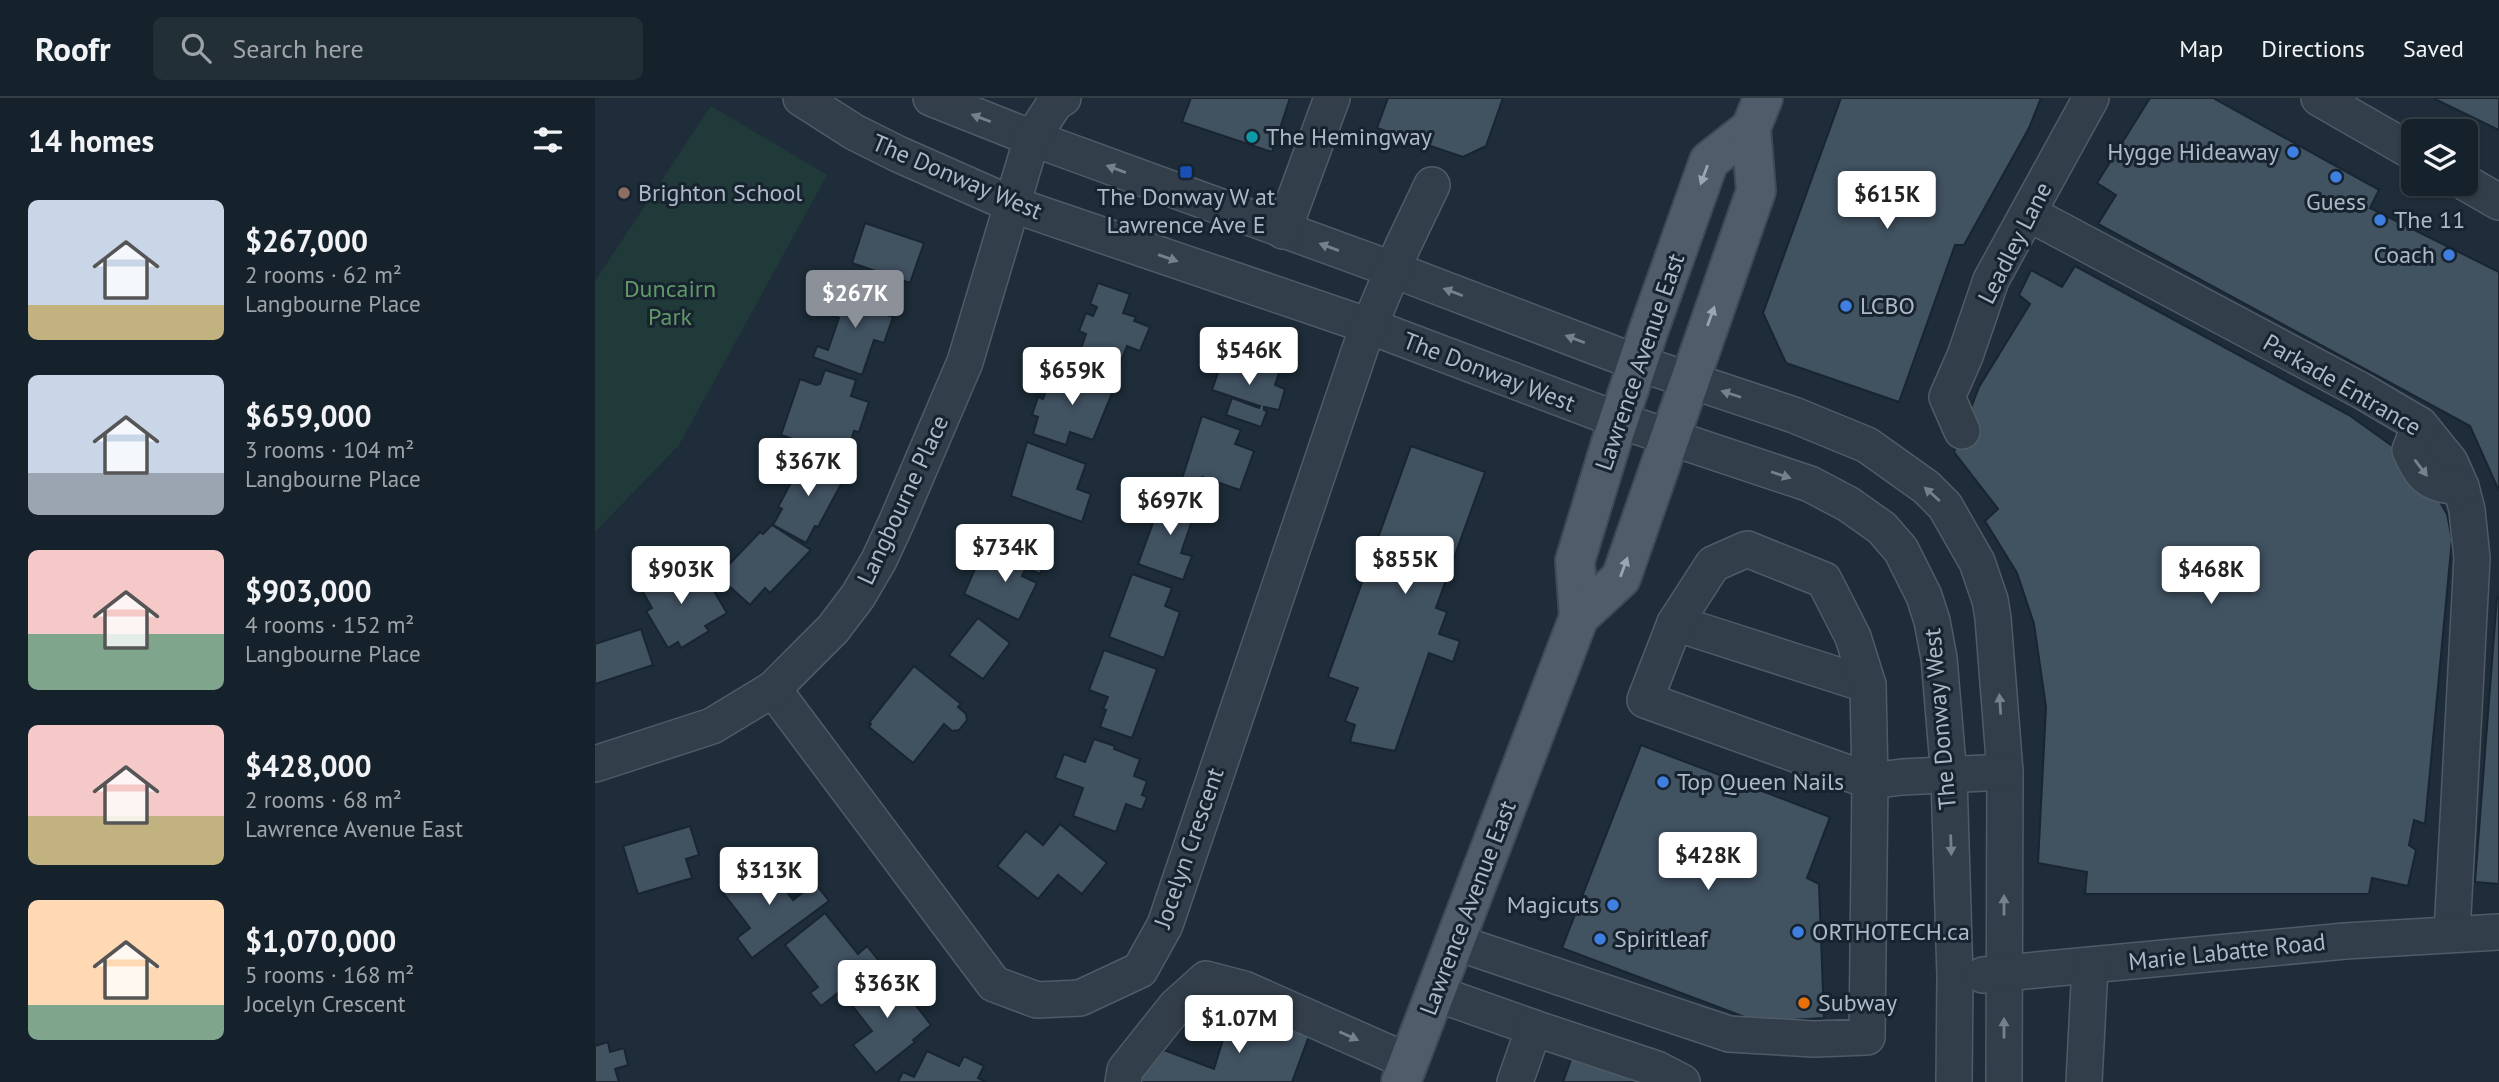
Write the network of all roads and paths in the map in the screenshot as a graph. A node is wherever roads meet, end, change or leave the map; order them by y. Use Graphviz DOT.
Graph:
graph roads {
  1 [pos="801,98"];
  2 [pos="931,98"];
  3 [pos="1063,98"];
  4 [pos="1332,98"];
  5 [pos="2091,98"];
  6 [pos="2331,101"];
  7 [pos="1757,113"];
  8 [pos="1032,138"];
  9 [pos="2401,145"];
  10 [pos="1432,185"];
  11 [pos="2478,190"];
  12 [pos="2499,202"];
  13 [pos="1011,204"];
  14 [pos="2028,213"];
  15 [pos="1283,230"];
  16 [pos="1394,270"];
  17 [pos="1369,327"];
  18 [pos="1638,363"];
  19 [pos="1689,380"];
  20 [pos="1618,421"];
  21 [pos="1962,431"];
  22 [pos="1669,438"];
  23 [pos="2485,559"];
  24 [pos="1580,617"];
  25 [pos="1675,623"];
  26 [pos="1868,685"];
  27 [pos="773,689"];
  28 [pos="595,764"];
  29 [pos="2005,772"];
  30 [pos="1949,777"];
  31 [pos="1870,781"];
  32 [pos="2499,932"];
  33 [pos="2452,933"];
  34 [pos="1455,943"];
  35 [pos="2090,965"];
  36 [pos="2004,974"];
  37 [pos="1955,977"];
  38 [pos="1435,993"];
  39 [pos="1534,1028"];
  40 [pos="1405,1072"];
  41 [pos="1123,1082"];
  42 [pos="1515,1082"];
  43 [pos="1682,1082"];
  44 [pos="1954,1082"];
  45 [pos="2004,1082"];
  46 [pos="2084,1082"];
  1 -- 13 [label="street, The Donway West"];
  8 -- 2 [label="street, one-way"];
  3 -- 8 [label="street, Langbourne Place"];
  4 -- 15 [label="street"];
  5 -- 14 [label="street, Leadley Lane"];
  6 -- 9 [label="street"];
  7 -- 18 [label="main road, Lawrence Avenue East, one-way"];
  19 -- 7 [label="main road, Lawrence Avenue East, one-way"];
  8 -- 13 [label="street, Langbourne Place"];
  15 -- 8 [label="street, one-way"];
  10 -- 16 [label="street, Jocelyn Crescent"];
  11 -- 12 [label="street"];
  13 -- 17 [label="street, The Donway West, one-way"];
  13 -- 27 [label="street, Langbourne Place"];
  14 -- 21 [label="street, Leadley Lane"];
  14 -- 23 [label="street, Parkade Entrance"];
  16 -- 15 [label="street, one-way"];
  16 -- 17 [label="street, Jocelyn Crescent"];
  18 -- 16 [label="street, one-way"];
  17 -- 20 [label="street, The Donway West"];
  17 -- 27 [label="street, Jocelyn Crescent"];
  18 -- 19 [label="street"];
  18 -- 20 [label="main road, Lawrence Avenue East"];
  19 -- 22 [label="main road, Lawrence Avenue East"];
  29 -- 19 [label="street, one-way"];
  20 -- 22 [label="street, The Donway West"];
  20 -- 24 [label="main road, Lawrence Avenue East"];
  24 -- 22 [label="main road, Lawrence Avenue East, one-way"];
  22 -- 30 [label="street, The Donway West, one-way"];
  23 -- 33 [label="street, Parkade Entrance"];
  24 -- 34 [label="main road, Lawrence Avenue East"];
  25 -- 26 [label="street"];
  25 -- 26 [label="street"];
  25 -- 31 [label="street"];
  26 -- 31 [label="street"];
  27 -- 28 [label="street, Langbourne Place"];
  29 -- 30 [label="street"];
  36 -- 29 [label="street, one-way"];
  30 -- 31 [label="street"];
  30 -- 37 [label="street, The Donway West, one-way"];
  31 -- 34 [label="street"];
  32 -- 33 [label="street, Marie Labatte Road"];
  33 -- 35 [label="street, Marie Labatte Road"];
  34 -- 38 [label="main road, Lawrence Avenue East"];
  35 -- 36 [label="street, Marie Labatte Road"];
  35 -- 46 [label="street"];
  36 -- 37 [label="street, Marie Labatte Road"];
  45 -- 36 [label="street, one-way"];
  37 -- 44 [label="street, The Donway West"];
  38 -- 39 [label="street"];
  38 -- 40 [label="main road, Lawrence Avenue East"];
  39 -- 42 [label="street"];
  39 -- 43 [label="street"];
  41 -- 40 [label="street, one-way"];
}
